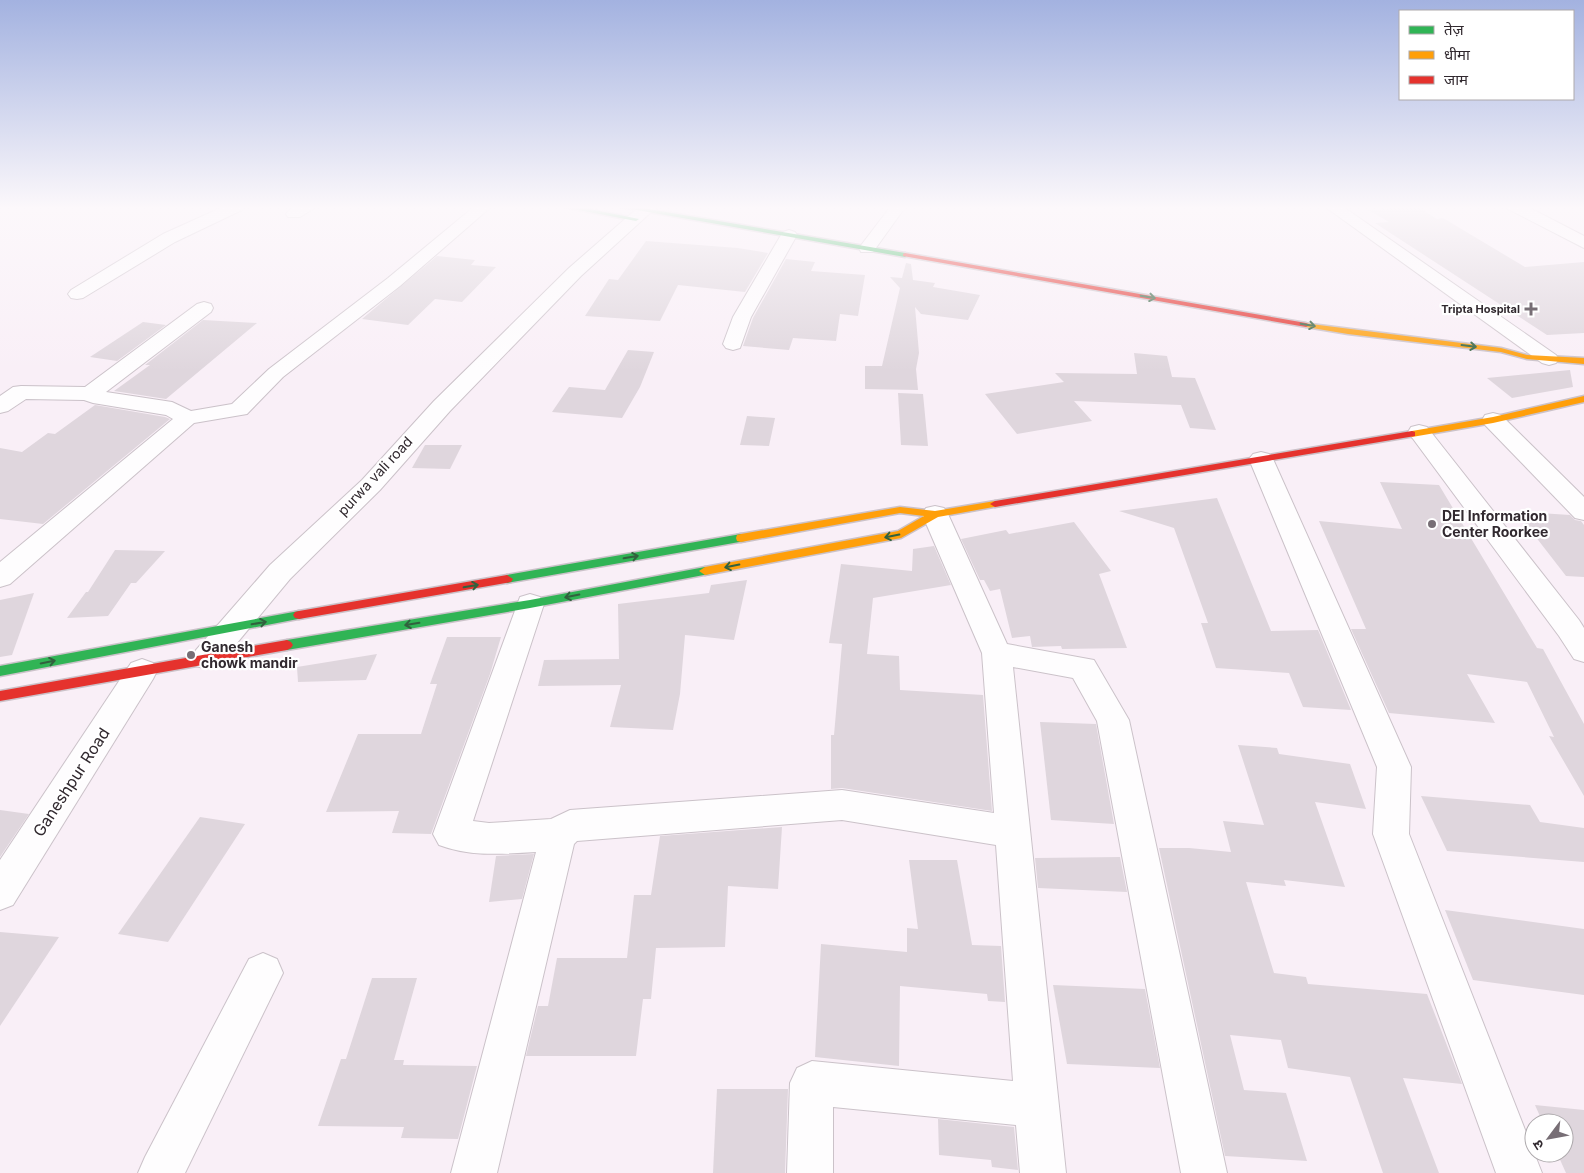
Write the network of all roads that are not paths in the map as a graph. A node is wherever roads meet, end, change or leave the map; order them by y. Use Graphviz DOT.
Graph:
graph roads {
  1 [pos="132,261"];
  2 [pos="419,261"];
  3 [pos="588,261"];
  4 [pos="774,261"];
  5 [pos="903,261"];
  6 [pos="940,261"];
  7 [pos="1409,261"];
  8 [pos="77,294"];
  9 [pos="204,308"];
  10 [pos="1340,342"];
  11 [pos="733,344"];
  12 [pos="1527,358"];
  13 [pos="1549,359"];
  14 [pos="1501,363"];
  15 [pos="1581,363"];
  16 [pos="90,394"];
  17 [pos="1584,399"];
  18 [pos="0,406"];
  19 [pos="187,418"];
  20 [pos="1494,420"];
  21 [pos="1419,432"];
  22 [pos="1261,459"];
  23 [pos="1584,512"];
  24 [pos="935,514"];
  25 [pos="0,577"];
  26 [pos="530,604"];
  27 [pos="233,627"];
  28 [pos="1584,651"];
  29 [pos="997,653"];
  30 [pos="207,658"];
  31 [pos="0,670"];
  32 [pos="142,671"];
  33 [pos="0,696"];
  34 [pos="1012,832"];
  35 [pos="558,836"];
  36 [pos="0,892"];
  37 [pos="263,973"];
  38 [pos="1038,1105"];
  39 [pos="161,1173"];
  40 [pos="474,1173"];
  41 [pos="810,1173"];
  42 [pos="1043,1173"];
  43 [pos="1204,1173"];
  44 [pos="1519,1173"];
  1 -- 8 [label="street"];
  2 -- 19 [label="street"];
  3 -- 27 [label="street, purwa vali road"];
  4 -- 11 [label="street"];
  5 -- 10 [label="main road"];
  6 -- 12 [label="main road, one-way"];
  7 -- 13 [label="street"];
  9 -- 16 [label="street"];
  12 -- 13 [label="main road"];
  12 -- 14 [label="main road"];
  13 -- 15 [label="main road"];
  16 -- 18 [label="street"];
  16 -- 19 [label="street"];
  17 -- 20 [label="main road"];
  19 -- 25 [label="street"];
  20 -- 21 [label="main road"];
  20 -- 23 [label="street"];
  21 -- 22 [label="main road"];
  21 -- 28 [label="street"];
  22 -- 24 [label="main road"];
  22 -- 44 [label="street"];
  24 -- 26 [label="main road, one-way"];
  27 -- 24 [label="main road, one-way"];
  24 -- 29 [label="street"];
  26 -- 30 [label="main road, one-way"];
  26 -- 35 [label="street"];
  27 -- 30 [label="street, purwa vali road"];
  31 -- 27 [label="main road, one-way"];
  29 -- 34 [label="street"];
  29 -- 43 [label="street"];
  30 -- 32 [label="main road"];
  32 -- 33 [label="main road"];
  32 -- 36 [label="street, Ganeshpur Road"];
  34 -- 35 [label="street"];
  34 -- 38 [label="street"];
  35 -- 40 [label="street"];
  37 -- 39 [label="street"];
  38 -- 41 [label="street"];
  38 -- 42 [label="street"];
}
